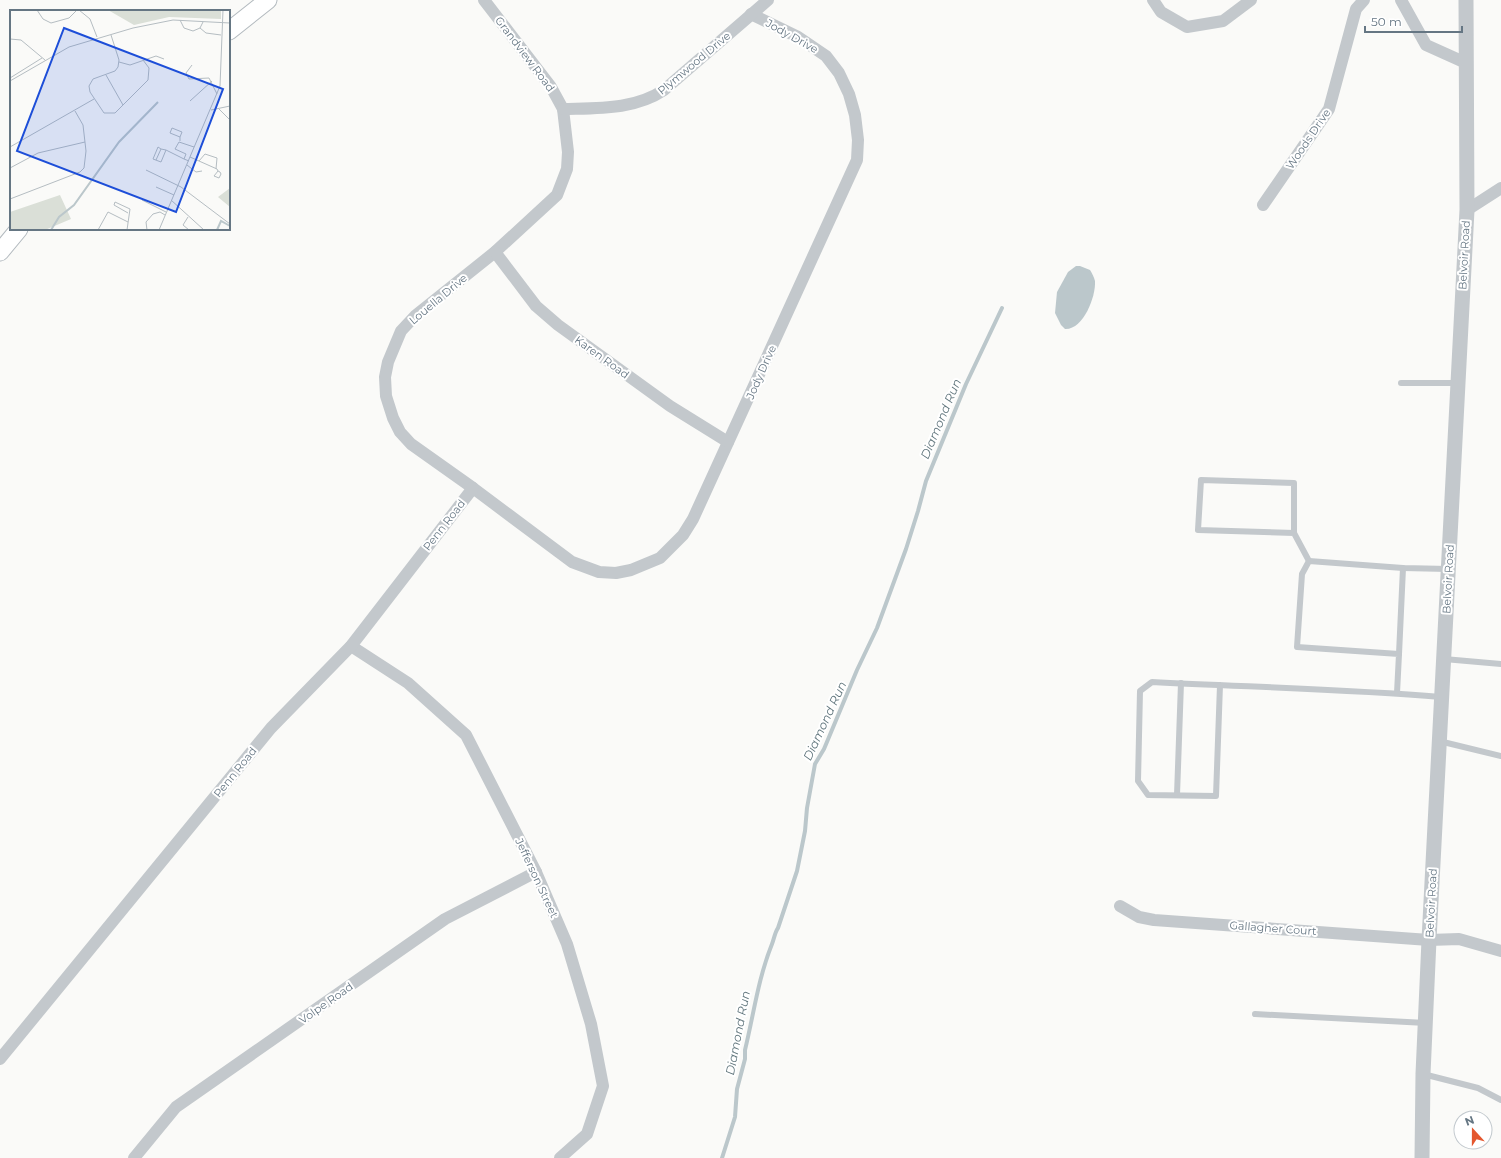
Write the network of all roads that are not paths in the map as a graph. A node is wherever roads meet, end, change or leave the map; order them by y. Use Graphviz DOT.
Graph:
graph roads {
  1 [pos="268,0"];
  2 [pos="484,0"];
  3 [pos="768,0"];
  4 [pos="1154,0"];
  5 [pos="1251,0"];
  6 [pos="1364,0"];
  7 [pos="1401,0"];
  8 [pos="1466,0"];
  9 [pos="752,14"];
  10 [pos="230,30"];
  11 [pos="1466,63"];
  12 [pos="563,109"];
  13 [pos="1501,188"];
  14 [pos="1263,205"];
  15 [pos="1467,210"];
  16 [pos="18,230"];
  17 [pos="0,252"];
  18 [pos="495,252"];
  19 [pos="1401,383"];
  20 [pos="1458,383"];
  21 [pos="728,442"];
  22 [pos="473,488"];
  23 [pos="1294,533"];
  24 [pos="1309,561"];
  25 [pos="1403,568"];
  26 [pos="1448,569"];
  27 [pos="351,646"];
  28 [pos="1399,654"];
  29 [pos="1444,659"];
  30 [pos="1501,664"];
  31 [pos="1181,683"];
  32 [pos="1220,685"];
  33 [pos="1397,693"];
  34 [pos="1442,697"];
  35 [pos="1439,741"];
  36 [pos="1501,756"];
  37 [pos="1177,795"];
  38 [pos="536,872"];
  39 [pos="1120,906"];
  40 [pos="1429,940"];
  41 [pos="1501,951"];
  42 [pos="1255,1014"];
  43 [pos="1426,1023"];
  44 [pos="0,1059"];
  45 [pos="1423,1074"];
  46 [pos="1501,1100"];
  47 [pos="134,1158"];
  48 [pos="560,1158"];
  49 [pos="1422,1158"];
  1 -- 10 [label="main road"];
  2 -- 12 [label="street, Grandview Road"];
  3 -- 9 [label="street, Plymwood Drive"];
  4 -- 5 [label="street"];
  6 -- 14 [label="street, Woods Drive"];
  7 -- 11 [label="street"];
  8 -- 11 [label="street, Belvoir Road"];
  9 -- 12 [label="street, Plymwood Drive"];
  9 -- 21 [label="street, Jody Drive"];
  11 -- 15 [label="street, Belvoir Road"];
  12 -- 18 [label="street, Louella Drive"];
  13 -- 15 [label="street"];
  15 -- 20 [label="street, Belvoir Road"];
  16 -- 17 [label="main road"];
  18 -- 21 [label="street, Karen Road"];
  18 -- 22 [label="street, Louella Drive"];
  19 -- 20 [label="lane"];
  20 -- 26 [label="street, Belvoir Road"];
  21 -- 22 [label="street, Jody Drive"];
  22 -- 27 [label="street, Penn Road"];
  23 -- 23 [label="lane"];
  23 -- 24 [label="lane"];
  24 -- 25 [label="lane"];
  24 -- 28 [label="lane"];
  25 -- 26 [label="lane"];
  25 -- 28 [label="lane"];
  26 -- 29 [label="street, Belvoir Road"];
  27 -- 38 [label="street, Jefferson Street"];
  27 -- 44 [label="street, Penn Road"];
  28 -- 33 [label="lane"];
  29 -- 30 [label="lane"];
  29 -- 34 [label="street, Belvoir Road"];
  31 -- 32 [label="lane"];
  31 -- 37 [label="lane"];
  31 -- 37 [label="lane"];
  32 -- 33 [label="lane"];
  32 -- 37 [label="lane"];
  33 -- 34 [label="lane"];
  34 -- 35 [label="street, Belvoir Road"];
  35 -- 36 [label="lane"];
  35 -- 40 [label="street, Belvoir Road"];
  38 -- 47 [label="street, Volpe Road"];
  38 -- 48 [label="street, Jefferson Street"];
  39 -- 40 [label="street, Gallagher Court"];
  40 -- 41 [label="street, Gallagher Court"];
  40 -- 43 [label="street, Belvoir Road"];
  42 -- 43 [label="lane"];
  43 -- 45 [label="street, Belvoir Road"];
  45 -- 46 [label="lane"];
  45 -- 49 [label="street, Belvoir Road"];
}
